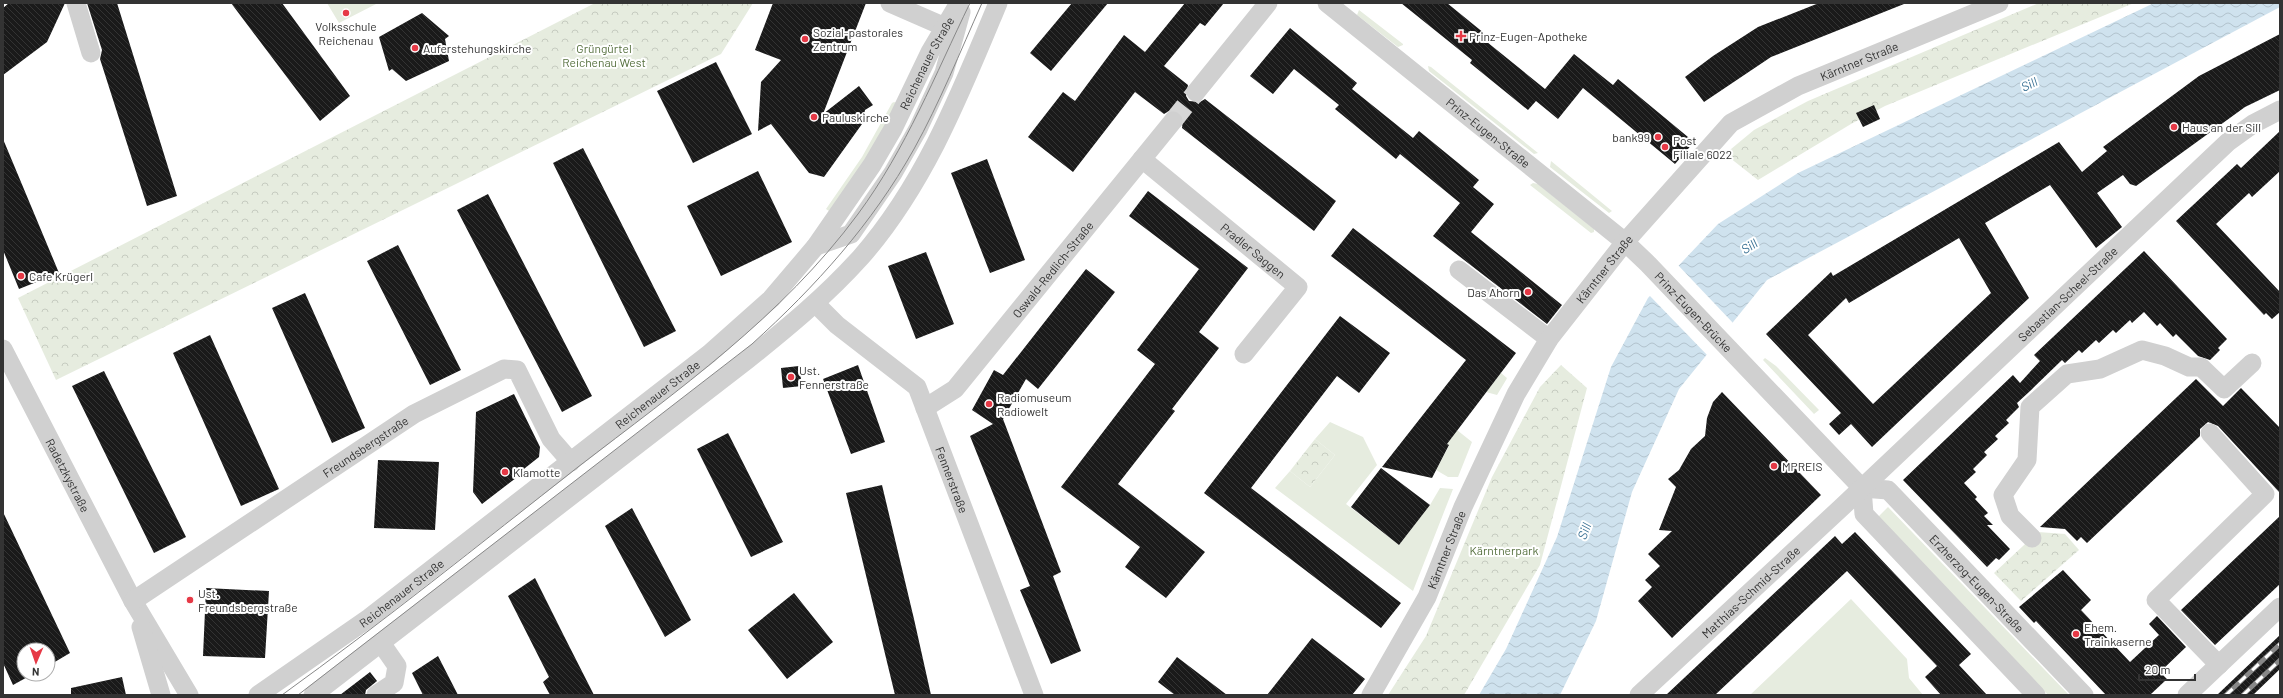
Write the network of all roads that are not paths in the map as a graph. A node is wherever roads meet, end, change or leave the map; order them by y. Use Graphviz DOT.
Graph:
graph roads {
  1 [pos="76,3"];
  2 [pos="890,3"];
  3 [pos="959,3"];
  4 [pos="963,3"];
  5 [pos="998,3"];
  6 [pos="1268,3"];
  7 [pos="1327,3"];
  8 [pos="1999,3"];
  9 [pos="945,27"];
  10 [pos="91,53"];
  11 [pos="949,60"];
  12 [pos="1196,92"];
  13 [pos="2280,110"];
  14 [pos="1173,121"];
  15 [pos="1142,160"];
  16 [pos="851,234"];
  17 [pos="1625,242"];
  18 [pos="816,246"];
  19 [pos="1648,264"];
  20 [pos="852,267"];
  21 [pos="1459,270"];
  22 [pos="816,304"];
  23 [pos="1549,339"];
  24 [pos="3,349"];
  25 [pos="1244,354"];
  26 [pos="2252,363"];
  27 [pos="925,408"];
  28 [pos="2210,433"];
  29 [pos="571,462"];
  30 [pos="1862,488"];
  31 [pos="2032,538"];
  32 [pos="134,601"];
  33 [pos="2280,607"];
  34 [pos="381,643"];
  35 [pos="153,645"];
  36 [pos="2219,665"];
  37 [pos="1646,693"];
  38 [pos="161,695"];
  39 [pos="189,695"];
  40 [pos="258,695"];
  41 [pos="313,695"];
  42 [pos="376,695"];
  43 [pos="1034,695"];
  44 [pos="1371,695"];
  45 [pos="2036,695"];
  46 [pos="2084,695"];
  47 [pos="2187,695"];
  1 -- 10 [label="street"];
  2 -- 9 [label="street"];
  3 -- 9 [label="street, Reichenauer Straße"];
  4 -- 11 [label="street"];
  5 -- 11 [label="street"];
  5 -- 20 [label="street"];
  6 -- 12 [label="street"];
  7 -- 17 [label="street, Prinz-Eugen-Straße"];
  8 -- 17 [label="street, Kärntner Straße"];
  9 -- 18 [label="street, Reichenauer Straße"];
  11 -- 16 [label="street"];
  13 -- 30 [label="street, Sebastian-Scheel-Straße"];
  14 -- 15 [label="street, Oswald-Redlich-Straße"];
  15 -- 25 [label="street, Pradler Saggen"];
  15 -- 27 [label="street, Oswald-Redlich-Straße"];
  16 -- 18 [label="street"];
  16 -- 20 [label="street"];
  17 -- 19 [label="street, Prinz-Eugen-Straße"];
  17 -- 23 [label="street, Kärntner Straße"];
  18 -- 29 [label="street, Reichenauer Straße"];
  19 -- 30 [label="street, Prinz-Eugen-Brücke"];
  20 -- 22 [label="street"];
  21 -- 23 [label="street"];
  22 -- 27 [label="street, Fennerstraße"];
  22 -- 34 [label="street"];
  23 -- 44 [label="street, Kärntner Straße"];
  24 -- 32 [label="street, Radetzkystraße"];
  26 -- 31 [label="street"];
  27 -- 43 [label="street, Fennerstraße"];
  28 -- 36 [label="street"];
  29 -- 32 [label="street, Freundsbergstraße"];
  29 -- 40 [label="street, Reichenauer Straße"];
  30 -- 37 [label="street, Matthias-Schmid-Straße"];
  30 -- 45 [label="street"];
  30 -- 46 [label="street, Erzherzog-Eugen-Straße"];
  32 -- 35 [label="street, Radetzkystraße"];
  32 -- 35 [label="street, Radetzkystraße"];
  33 -- 36 [label="street"];
  34 -- 41 [label="street"];
  34 -- 42 [label="street"];
  35 -- 38 [label="street, Radetzkystraße"];
  35 -- 39 [label="street, Radetzkystraße"];
  36 -- 47 [label="street"];
}
